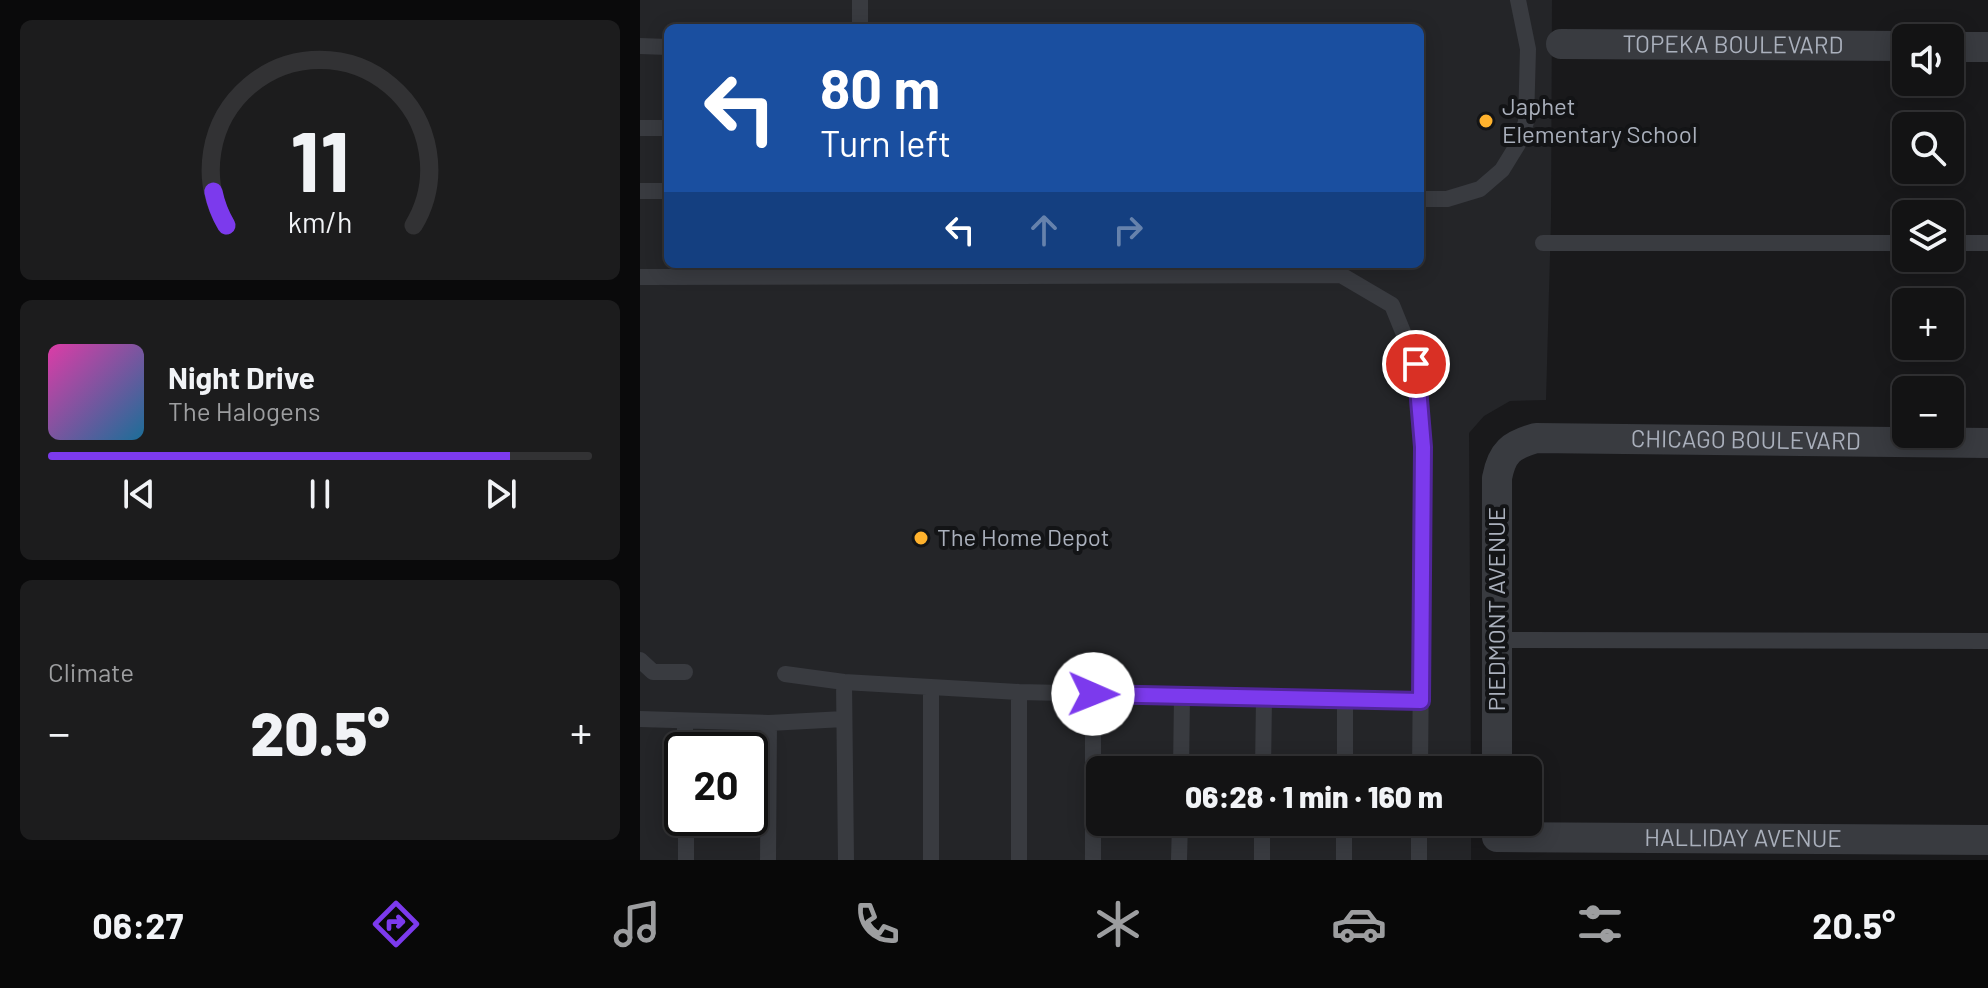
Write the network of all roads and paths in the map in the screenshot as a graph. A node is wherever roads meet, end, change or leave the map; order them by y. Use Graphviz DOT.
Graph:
graph roads {
  1 [pos="860,0"];
  2 [pos="1518,0"];
  3 [pos="860,24"];
  4 [pos="1561,44"];
  5 [pos="640,46"];
  6 [pos="1892,46"];
  7 [pos="664,47"];
  8 [pos="1964,47"];
  9 [pos="1988,47"];
  10 [pos="640,128"];
  11 [pos="664,128"];
  12 [pos="640,191"];
  13 [pos="664,191"];
  14 [pos="1424,199"];
  15 [pos="1543,243"];
  16 [pos="1892,243"];
  17 [pos="1964,243"];
  18 [pos="1988,243"];
  19 [pos="640,277"];
  20 [pos="1988,443"];
  21 [pos="1508,451"];
  22 [pos="1497,640"];
  23 [pos="1988,641"];
  24 [pos="640,660"];
  25 [pos="685,672"];
  26 [pos="785,674"];
  27 [pos="844,682"];
  28 [pos="931,687"];
  29 [pos="1019,692"];
  30 [pos="1093,694"];
  31 [pos="1182,696"];
  32 [pos="1264,698"];
  33 [pos="1345,700"];
  34 [pos="1421,701"];
  35 [pos="640,719"];
  36 [pos="844,719"];
  37 [pos="685,722"];
  38 [pos="769,723"];
  39 [pos="685,732"];
  40 [pos="1181,756"];
  41 [pos="1263,756"];
  42 [pos="1345,756"];
  43 [pos="1420,756"];
  44 [pos="1497,756"];
  45 [pos="686,836"];
  46 [pos="1180,836"];
  47 [pos="1262,836"];
  48 [pos="1344,836"];
  49 [pos="1419,836"];
  50 [pos="1497,840"];
  51 [pos="1988,840"];
  52 [pos="686,860"];
  53 [pos="768,860"];
  54 [pos="846,860"];
  55 [pos="931,860"];
  56 [pos="1019,860"];
  57 [pos="1093,860"];
  58 [pos="1179,860"];
  59 [pos="1262,860"];
  60 [pos="1344,860"];
  61 [pos="1419,860"];
  1 -- 3 [label="lane"];
  2 -- 14 [label="lane"];
  4 -- 6 [label="street, TOPEKA BOULEVARD"];
  5 -- 7 [label="lane"];
  8 -- 9 [label="street"];
  10 -- 11 [label="lane"];
  12 -- 13 [label="lane"];
  15 -- 16 [label="lane"];
  17 -- 18 [label="lane"];
  19 -- 34 [label="lane"];
  20 -- 21 [label="street, CHICAGO BOULEVARD"];
  21 -- 22 [label="street, PIEDMONT AVENUE"];
  22 -- 23 [label="lane"];
  22 -- 44 [label="street, PIEDMONT AVENUE"];
  24 -- 25 [label="lane"];
  26 -- 27 [label="lane"];
  27 -- 28 [label="lane"];
  27 -- 36 [label="lane"];
  28 -- 29 [label="lane"];
  28 -- 55 [label="lane"];
  29 -- 30 [label="lane"];
  29 -- 56 [label="lane"];
  30 -- 31 [label="lane"];
  30 -- 57 [label="lane"];
  31 -- 32 [label="lane"];
  31 -- 40 [label="lane"];
  32 -- 33 [label="lane"];
  32 -- 41 [label="lane"];
  33 -- 34 [label="lane"];
  33 -- 42 [label="lane"];
  34 -- 43 [label="lane"];
  35 -- 37 [label="lane"];
  36 -- 38 [label="lane"];
  36 -- 54 [label="lane"];
  37 -- 38 [label="lane"];
  37 -- 39 [label="lane"];
  38 -- 53 [label="lane"];
  45 -- 52 [label="lane"];
  46 -- 58 [label="lane"];
  47 -- 59 [label="lane"];
  48 -- 60 [label="lane"];
  49 -- 61 [label="lane"];
  50 -- 51 [label="street, HALLIDAY AVENUE"];
}
